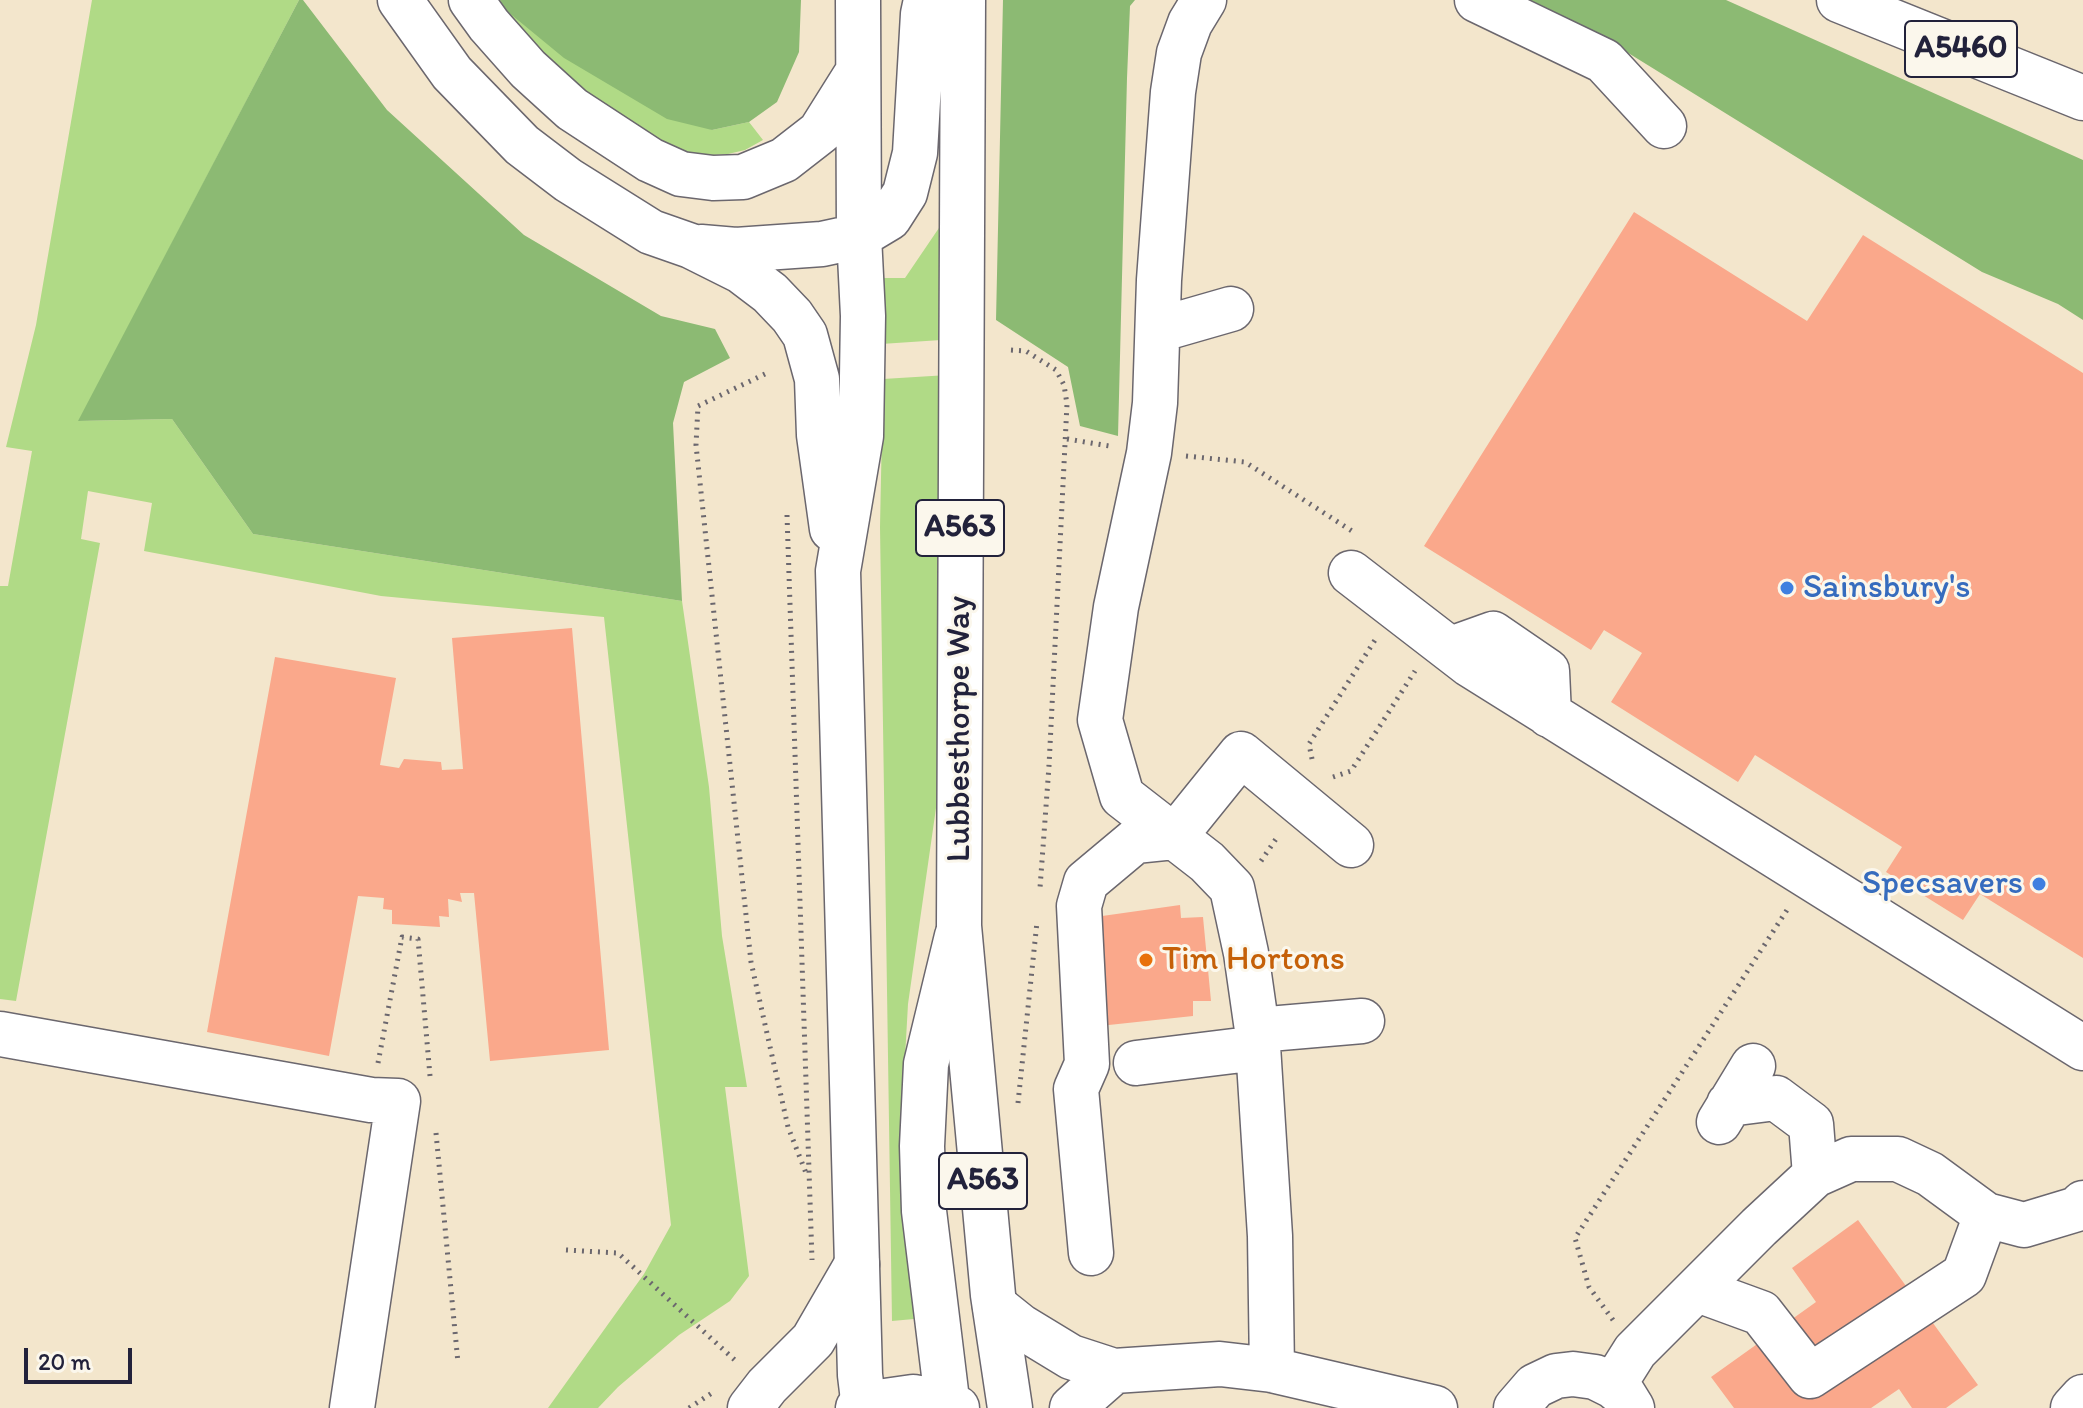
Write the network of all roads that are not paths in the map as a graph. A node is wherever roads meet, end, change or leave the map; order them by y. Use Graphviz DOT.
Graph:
graph roads {
  1 [pos="400,0"];
  2 [pos="471,0"];
  3 [pos="858,0"];
  4 [pos="926,0"];
  5 [pos="963,0"];
  6 [pos="1204,0"];
  7 [pos="1477,0"];
  8 [pos="1839,0"];
  9 [pos="857,73"];
  10 [pos="2083,98"];
  11 [pos="1664,126"];
  12 [pos="859,236"];
  13 [pos="691,246"];
  14 [pos="1231,309"];
  15 [pos="1158,330"];
  16 [pos="838,571"];
  17 [pos="1351,573"];
  18 [pos="1174,837"];
  19 [pos="1351,845"];
  20 [pos="959,926"];
  21 [pos="1362,1021"];
  22 [pos="0,1034"];
  23 [pos="1257,1039"];
  24 [pos="2083,1048"];
  25 [pos="1136,1063"];
  26 [pos="1753,1066"];
  27 [pos="1815,1175"];
  28 [pos="2083,1203"];
  29 [pos="1986,1215"];
  30 [pos="1104,1251"];
  31 [pos="857,1264"];
  32 [pos="1698,1290"];
  33 [pos="995,1306"];
  34 [pos="1272,1370"];
  35 [pos="1114,1371"];
  36 [pos="1627,1381"];
  37 [pos="749,1390"];
  38 [pos="2083,1397"];
  39 [pos="951,1406"];
  40 [pos="862,1407"];
  41 [pos="352,1408"];
  42 [pos="1010,1408"];
  43 [pos="1072,1408"];
  44 [pos="1435,1408"];
  45 [pos="1516,1408"];
  46 [pos="2073,1408"];
  1 -- 13 [label="main road"];
  2 -- 9 [label="main road"];
  3 -- 9 [label="main road"];
  4 -- 12 [label="main road"];
  5 -- 20 [label="main road, Lubbesthorpe Way / A563"];
  6 -- 15 [label="main road"];
  7 -- 11 [label="main road"];
  8 -- 10 [label="main road, A5460"];
  9 -- 12 [label="main road"];
  12 -- 13 [label="main road"];
  12 -- 16 [label="main road"];
  13 -- 16 [label="main road"];
  14 -- 15 [label="main road"];
  15 -- 18 [label="main road"];
  16 -- 31 [label="main road"];
  17 -- 24 [label="main road"];
  18 -- 19 [label="main road"];
  18 -- 23 [label="main road"];
  18 -- 30 [label="main road"];
  20 -- 33 [label="main road, Lubbesthorpe Way / A563"];
  20 -- 39 [label="main road"];
  21 -- 23 [label="main road"];
  22 -- 41 [label="main road"];
  23 -- 25 [label="main road"];
  23 -- 34 [label="main road"];
  26 -- 27 [label="main road"];
  27 -- 29 [label="main road"];
  27 -- 32 [label="main road"];
  28 -- 29 [label="main road"];
  29 -- 32 [label="main road"];
  31 -- 37 [label="main road"];
  31 -- 40 [label="main road"];
  32 -- 36 [label="main road"];
  33 -- 35 [label="main road"];
  33 -- 42 [label="main road, Lubbesthorpe Way / A563"];
  34 -- 35 [label="main road"];
  34 -- 44 [label="main road"];
  35 -- 43 [label="main road"];
  36 -- 45 [label="main road"];
  38 -- 46 [label="main road"];
  39 -- 40 [label="main road"];
}
